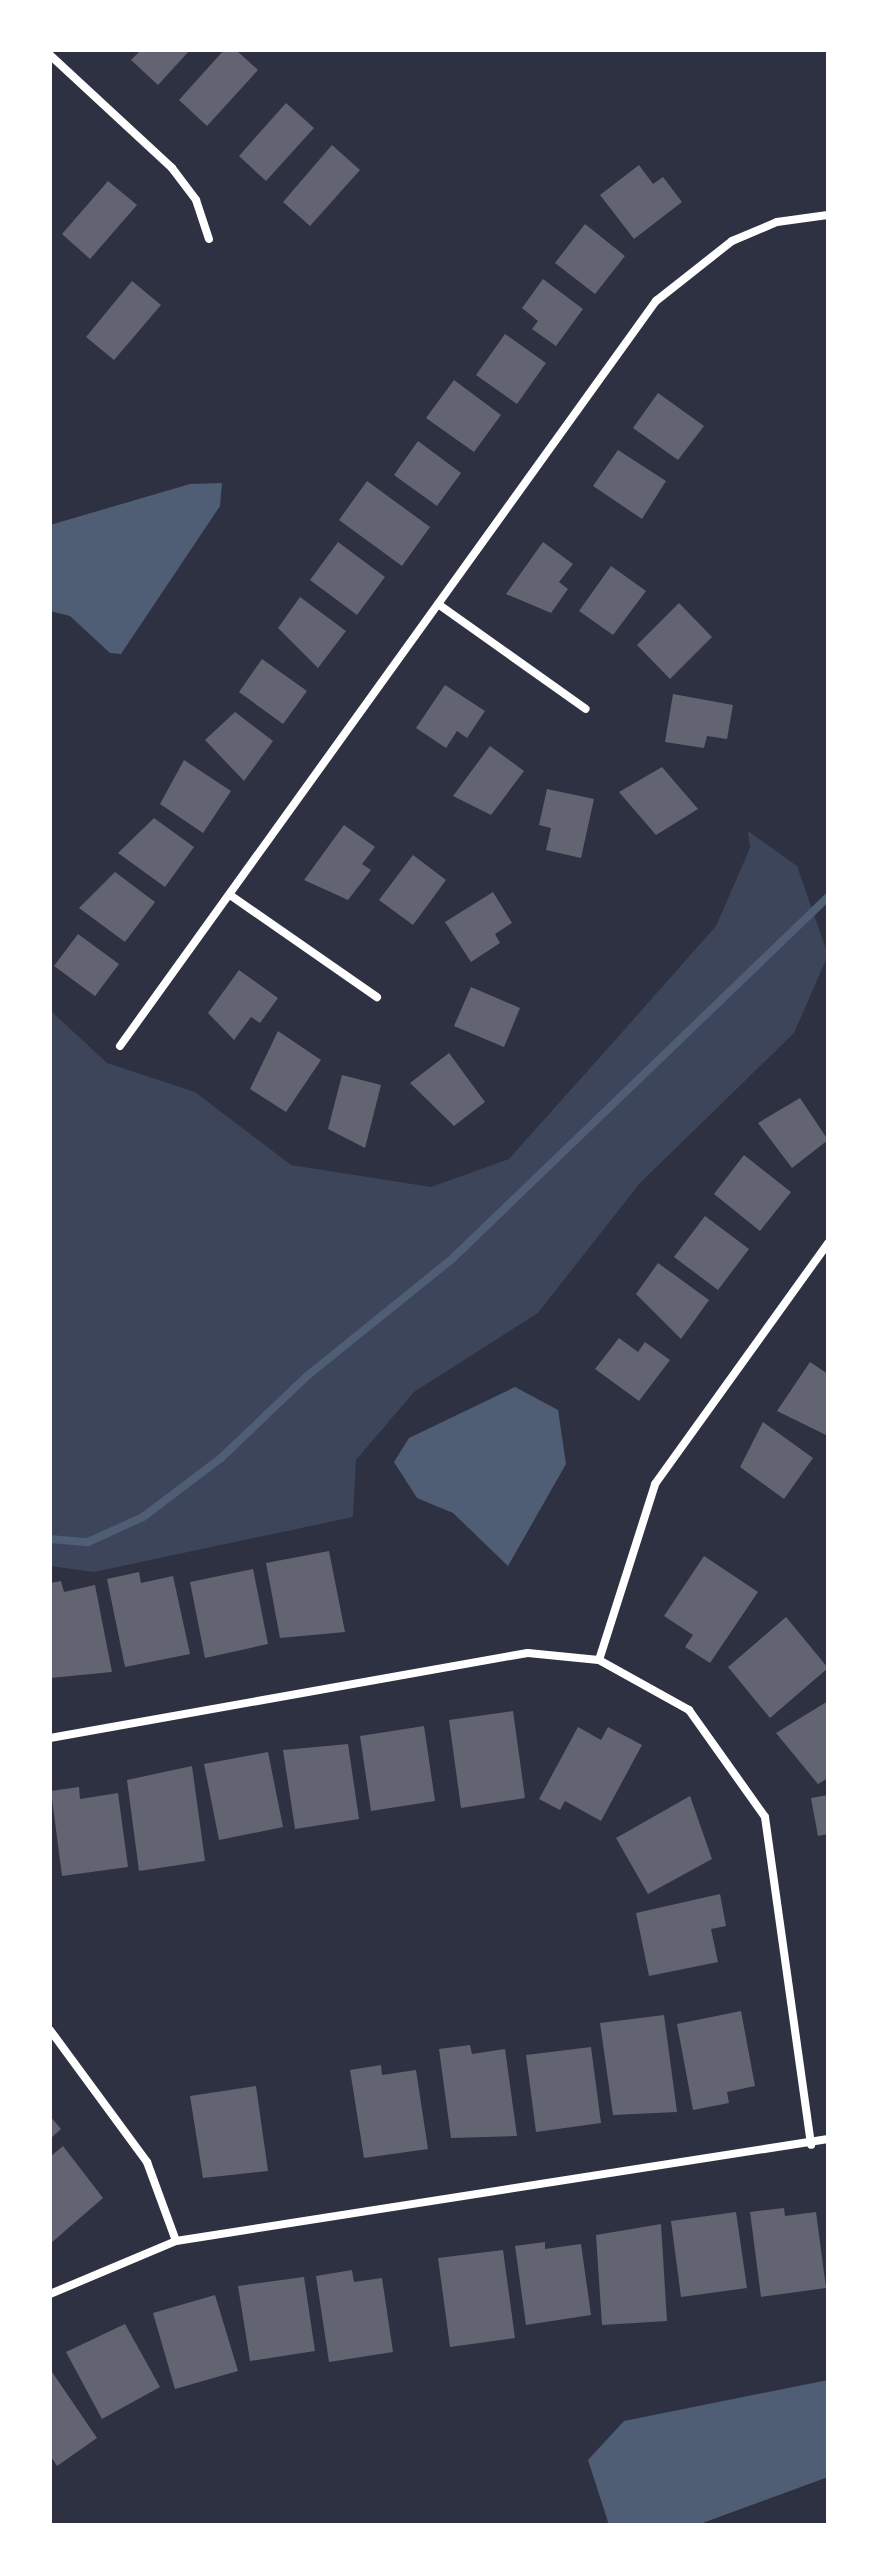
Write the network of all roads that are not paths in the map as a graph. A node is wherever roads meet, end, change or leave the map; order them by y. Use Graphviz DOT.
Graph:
graph roads {
  1 [pos="50,55"];
  2 [pos="828,215"];
  3 [pos="209,239"];
  4 [pos="438,604"];
  5 [pos="586,709"];
  6 [pos="230,895"];
  7 [pos="377,997"];
  8 [pos="120,1046"];
  9 [pos="828,1243"];
  10 [pos="599,1660"];
  11 [pos="50,1738"];
  12 [pos="50,2030"];
  13 [pos="828,2139"];
  14 [pos="811,2145"];
  15 [pos="176,2241"];
  16 [pos="50,2294"];
  1 -- 3 [label="street"];
  2 -- 4 [label="street"];
  4 -- 5 [label="street"];
  4 -- 6 [label="street"];
  6 -- 7 [label="street"];
  6 -- 8 [label="street"];
  9 -- 10 [label="street"];
  10 -- 11 [label="street"];
  10 -- 14 [label="street"];
  12 -- 15 [label="street"];
  13 -- 14 [label="street"];
  14 -- 15 [label="street"];
  15 -- 16 [label="street"];
}
